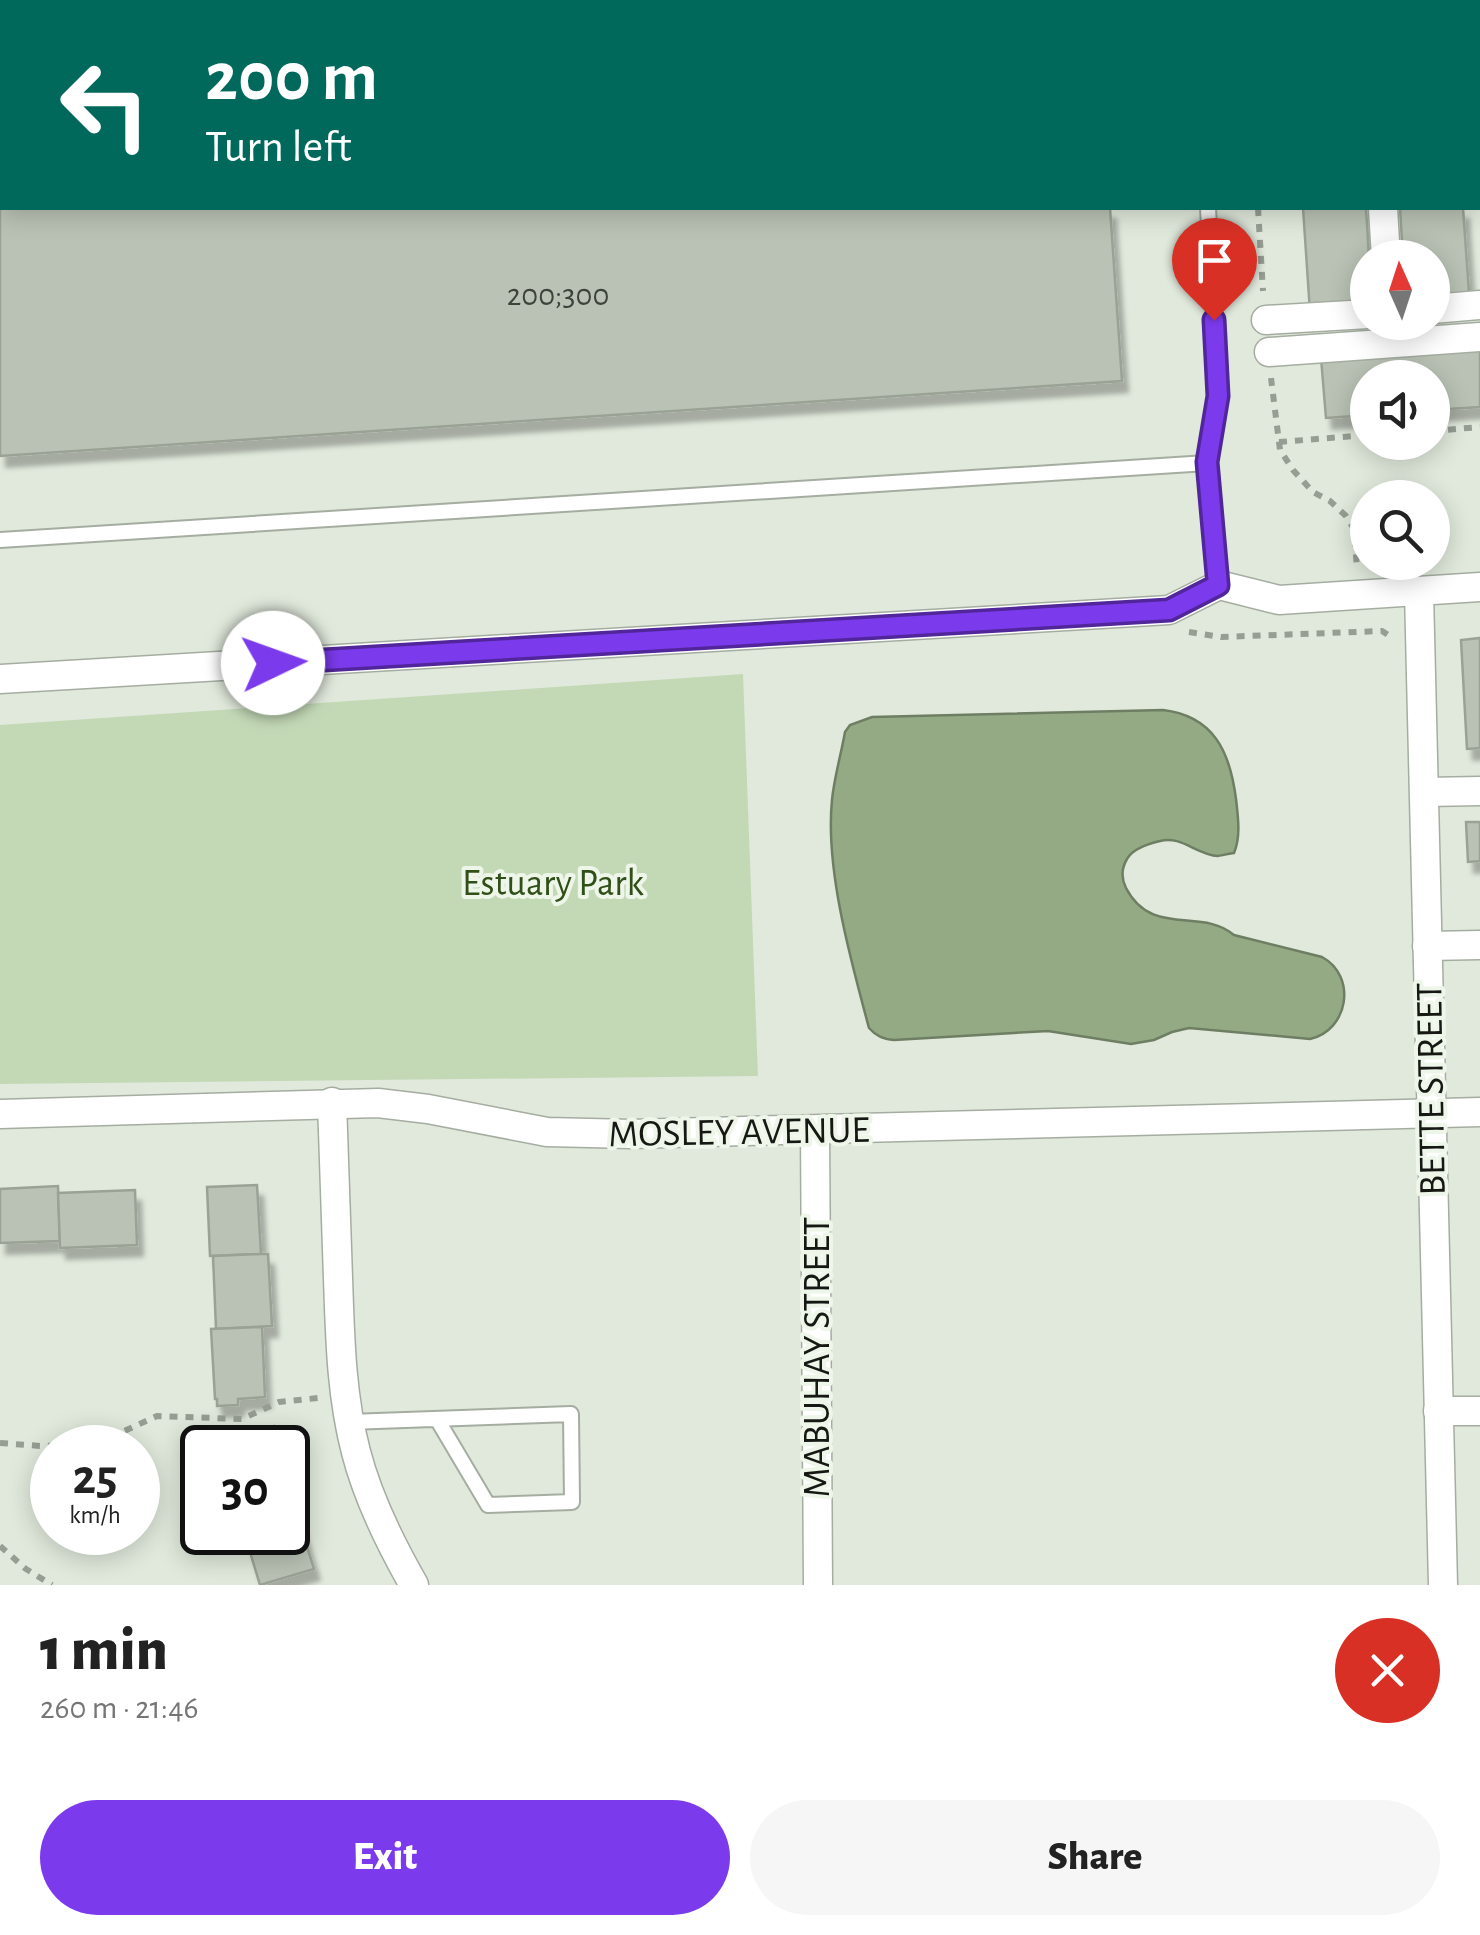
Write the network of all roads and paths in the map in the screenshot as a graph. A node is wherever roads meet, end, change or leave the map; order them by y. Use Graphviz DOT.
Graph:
graph roads {
  1 [pos="1208,210"];
  2 [pos="1258,210"];
  3 [pos="1383,210"];
  4 [pos="1385,240"];
  5 [pos="1480,306"];
  6 [pos="1450,308"];
  7 [pos="1350,315"];
  8 [pos="1266,320"];
  9 [pos="1450,335"];
  10 [pos="1480,337"];
  11 [pos="1350,339"];
  12 [pos="1268,352"];
  13 [pos="1480,427"];
  14 [pos="1450,429"];
  15 [pos="1350,436"];
  16 [pos="1279,442"];
  17 [pos="1207,462"];
  18 [pos="0,540"];
  19 [pos="1218,585"];
  20 [pos="1480,587"];
  21 [pos="1419,592"];
  22 [pos="1359,596"];
  23 [pos="1183,631"];
  24 [pos="1389,654"];
  25 [pos="0,679"];
  26 [pos="1480,791"];
  27 [pos="1426,792"];
  28 [pos="1480,945"];
  29 [pos="1427,946"];
  30 [pos="332,1102"];
  31 [pos="1480,1112"];
  32 [pos="1431,1113"];
  33 [pos="0,1114"];
  34 [pos="815,1130"];
  35 [pos="347,1408"];
  36 [pos="1480,1410"];
  37 [pos="1438,1411"];
  38 [pos="437,1418"];
  39 [pos="0,1443"];
  40 [pos="0,1546"];
  41 [pos="52,1585"];
  42 [pos="414,1585"];
  43 [pos="818,1585"];
  44 [pos="1443,1585"];
  1 -- 17 [label="lane"];
  2 -- 8 [label="path"];
  3 -- 4 [label="street"];
  5 -- 6 [label="street"];
  7 -- 8 [label="street"];
  9 -- 10 [label="street"];
  11 -- 12 [label="street"];
  12 -- 16 [label="path"];
  13 -- 14 [label="path"];
  15 -- 16 [label="path"];
  16 -- 22 [label="path"];
  17 -- 18 [label="lane"];
  17 -- 19 [label="lane"];
  19 -- 22 [label="street"];
  19 -- 25 [label="street"];
  20 -- 21 [label="street"];
  21 -- 22 [label="street"];
  21 -- 27 [label="street, BETTE STREET"];
  23 -- 24 [label="path"];
  26 -- 27 [label="street"];
  27 -- 29 [label="street, BETTE STREET"];
  28 -- 29 [label="street"];
  29 -- 32 [label="street, BETTE STREET"];
  30 -- 33 [label="street, MOSLEY AVENUE"];
  30 -- 34 [label="street, MOSLEY AVENUE"];
  30 -- 35 [label="street"];
  31 -- 32 [label="street, MOSLEY AVENUE"];
  32 -- 34 [label="street, MOSLEY AVENUE"];
  32 -- 37 [label="street, BETTE STREET"];
  34 -- 43 [label="street, MABUHAY STREET"];
  35 -- 38 [label="lane"];
  35 -- 39 [label="path"];
  35 -- 42 [label="street"];
  36 -- 37 [label="street"];
  37 -- 44 [label="street, BETTE STREET"];
  38 -- 38 [label="lane"];
  40 -- 41 [label="path"];
}
